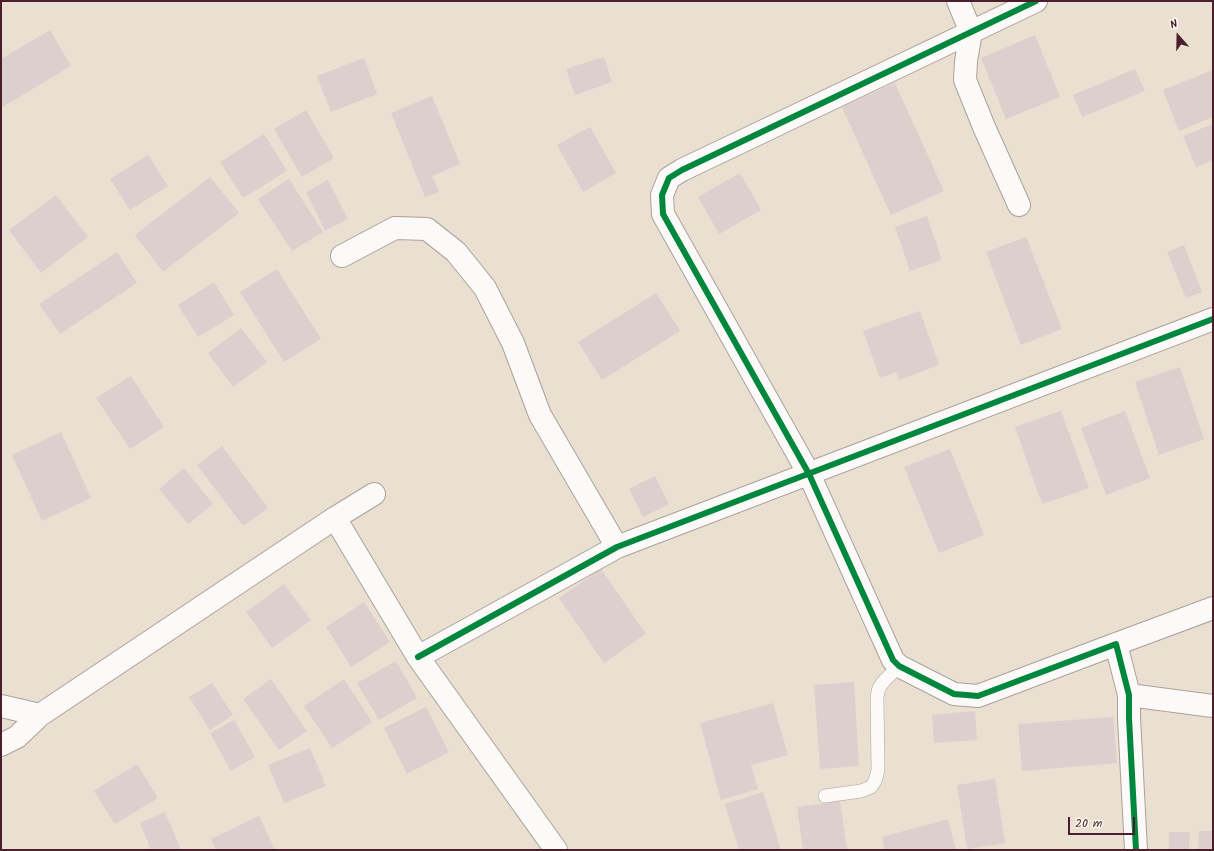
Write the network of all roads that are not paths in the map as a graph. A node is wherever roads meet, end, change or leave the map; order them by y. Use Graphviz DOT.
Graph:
graph roads {
  1 [pos="958,1"];
  2 [pos="1036,1"];
  3 [pos="970,32"];
  4 [pos="1019,205"];
  5 [pos="342,256"];
  6 [pos="1213,319"];
  7 [pos="809,474"];
  8 [pos="374,494"];
  9 [pos="335,518"];
  10 [pos="617,546"];
  11 [pos="1213,608"];
  12 [pos="1116,644"];
  13 [pos="418,657"];
  14 [pos="898,666"];
  15 [pos="1129,695"];
  16 [pos="1,706"];
  17 [pos="1213,706"];
  18 [pos="40,715"];
  19 [pos="1,744"];
  20 [pos="825,796"];
  21 [pos="556,850"];
  22 [pos="1136,850"];
  1 -- 3 [label="street"];
  2 -- 3 [label="street"];
  3 -- 4 [label="street"];
  3 -- 7 [label="street"];
  5 -- 10 [label="street"];
  6 -- 7 [label="street"];
  7 -- 10 [label="street"];
  7 -- 14 [label="street"];
  8 -- 9 [label="street"];
  9 -- 13 [label="street"];
  9 -- 18 [label="street"];
  10 -- 13 [label="street"];
  11 -- 12 [label="street"];
  12 -- 14 [label="street"];
  12 -- 15 [label="street"];
  13 -- 21 [label="street"];
  14 -- 20 [label="lane"];
  15 -- 17 [label="street"];
  15 -- 22 [label="street"];
  16 -- 18 [label="street"];
  18 -- 19 [label="street"];
}
